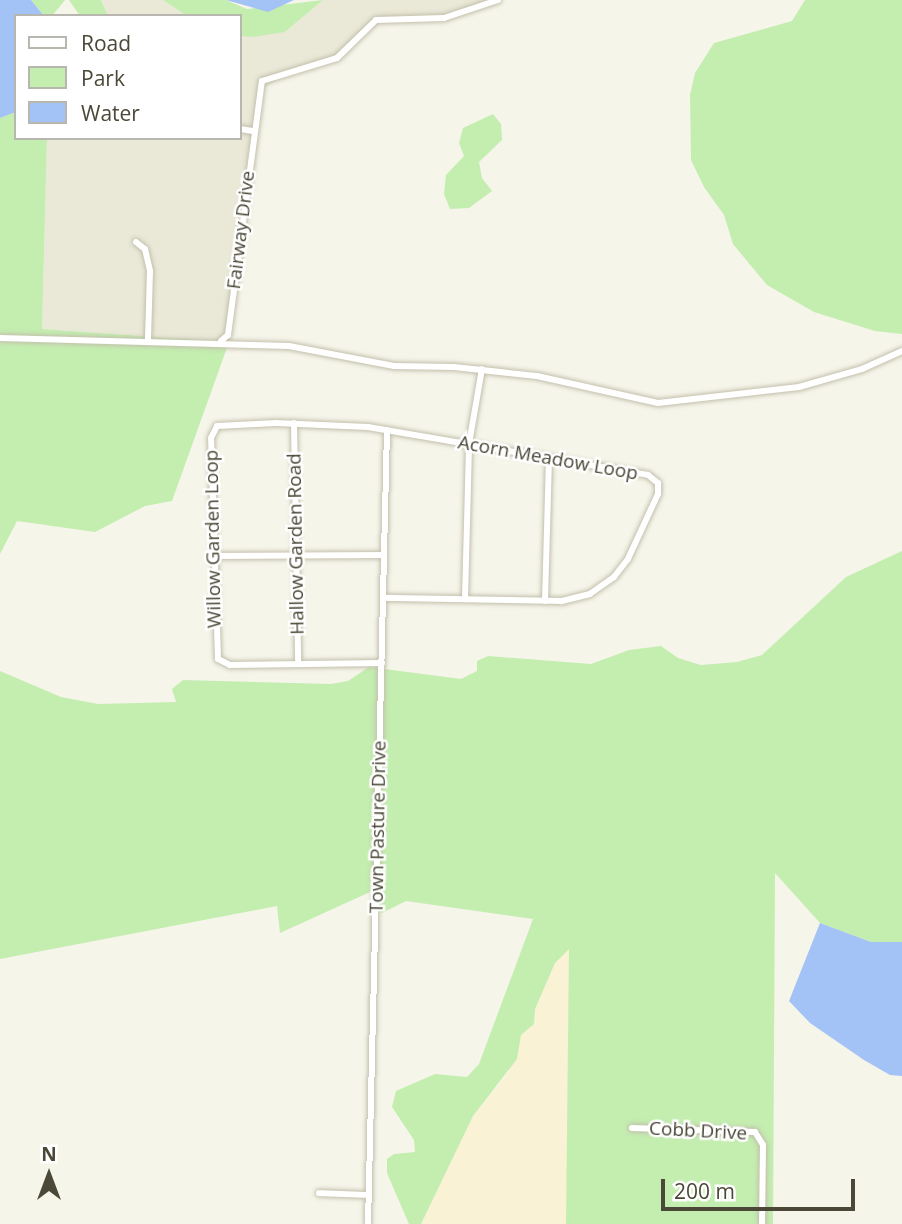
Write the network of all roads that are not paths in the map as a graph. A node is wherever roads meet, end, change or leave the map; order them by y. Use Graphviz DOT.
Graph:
graph roads {
  1 [pos="498,0"];
  2 [pos="242,129"];
  3 [pos="253,131"];
  4 [pos="136,242"];
  5 [pos="0,338"];
  6 [pos="148,339"];
  7 [pos="221,341"];
  8 [pos="902,351"];
  9 [pos="482,369"];
  10 [pos="294,423"];
  11 [pos="387,430"];
  12 [pos="469,444"];
  13 [pos="549,458"];
  14 [pos="296,554"];
  15 [pos="383,555"];
  16 [pos="213,556"];
  17 [pos="383,598"];
  18 [pos="465,599"];
  19 [pos="545,601"];
  20 [pos="382,663"];
  21 [pos="298,664"];
  22 [pos="632,1128"];
  23 [pos="319,1193"];
  24 [pos="369,1195"];
  25 [pos="369,1224"];
  26 [pos="762,1224"];
  1 -- 3 [label="street, Fairway Drive"];
  2 -- 3 [label="street"];
  3 -- 7 [label="street, Fairway Drive"];
  4 -- 6 [label="street"];
  5 -- 6 [label="street"];
  6 -- 7 [label="street"];
  7 -- 9 [label="street"];
  8 -- 9 [label="street"];
  9 -- 12 [label="street"];
  10 -- 11 [label="street, Willow Garden Loop"];
  10 -- 14 [label="street, Hallow Garden Road"];
  10 -- 16 [label="street, Willow Garden Loop"];
  11 -- 12 [label="street, Acorn Meadow Loop"];
  11 -- 15 [label="street, Town Pasture Drive"];
  12 -- 13 [label="street, Acorn Meadow Loop"];
  12 -- 18 [label="street"];
  13 -- 19 [label="street"];
  13 -- 19 [label="street, Acorn Meadow Loop"];
  14 -- 15 [label="street"];
  14 -- 16 [label="street"];
  14 -- 21 [label="street, Hallow Garden Road"];
  15 -- 17 [label="street, Town Pasture Drive"];
  16 -- 21 [label="street, Willow Garden Loop"];
  17 -- 18 [label="street, Acorn Meadow Loop"];
  17 -- 20 [label="street, Town Pasture Drive"];
  18 -- 19 [label="street, Acorn Meadow Loop"];
  20 -- 21 [label="street, Willow Garden Loop"];
  20 -- 24 [label="street, Town Pasture Drive"];
  22 -- 26 [label="street, Cobb Drive"];
  23 -- 24 [label="street"];
  24 -- 25 [label="street, Town Pasture Drive"];
}
